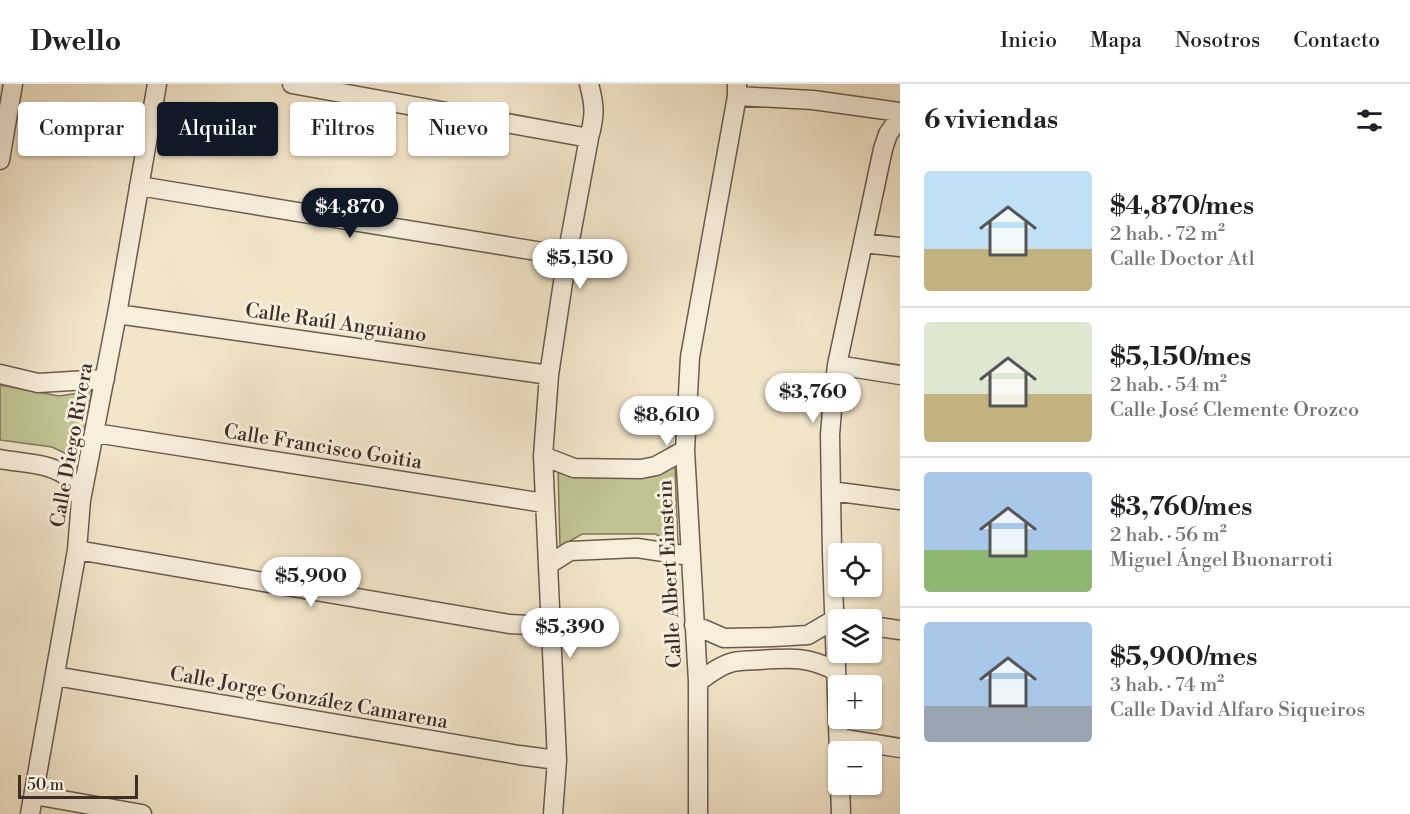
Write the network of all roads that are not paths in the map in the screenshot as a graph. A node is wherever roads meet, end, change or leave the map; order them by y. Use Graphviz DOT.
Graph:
graph roads {
  1 [pos="13,84"];
  2 [pos="157,84"];
  3 [pos="292,84"];
  4 [pos="589,84"];
  5 [pos="737,90"];
  6 [pos="900,115"];
  7 [pos="589,138"];
  8 [pos="0,160"];
  9 [pos="139,186"];
  10 [pos="863,243"];
  11 [pos="900,247"];
  12 [pos="567,256"];
  13 [pos="117,314"];
  14 [pos="837,365"];
  15 [pos="0,374"];
  16 [pos="549,375"];
  17 [pos="900,375"];
  18 [pos="105,380"];
  19 [pos="95,433"];
  20 [pos="685,450"];
  21 [pos="543,456"];
  22 [pos="0,459"];
  23 [pos="831,491"];
  24 [pos="81,500"];
  25 [pos="900,500"];
  26 [pos="544,503"];
  27 [pos="77,550"];
  28 [pos="690,556"];
  29 [pos="548,565"];
  30 [pos="837,609"];
  31 [pos="828,624"];
  32 [pos="694,625"];
  33 [pos="550,626"];
  34 [pos="882,627"];
  35 [pos="900,630"];
  36 [pos="836,663"];
  37 [pos="836,671"];
  38 [pos="55,676"];
  39 [pos="698,682"];
  40 [pos="839,741"];
  41 [pos="882,747"];
  42 [pos="900,748"];
  43 [pos="557,760"];
  44 [pos="34,795"];
  45 [pos="840,795"];
  46 [pos="30,814"];
  47 [pos="142,814"];
  48 [pos="553,814"];
  49 [pos="698,814"];
  50 [pos="841,814"];
  1 -- 8 [label="street"];
  2 -- 9 [label="street, Calle Diego Rivera"];
  3 -- 7 [label="street"];
  4 -- 7 [label="street"];
  5 -- 6 [label="street"];
  5 -- 20 [label="street, Calle Albert Einstein"];
  6 -- 10 [label="street"];
  7 -- 12 [label="street"];
  9 -- 12 [label="street"];
  9 -- 13 [label="street, Calle Diego Rivera"];
  10 -- 11 [label="street"];
  10 -- 14 [label="street"];
  12 -- 16 [label="street"];
  13 -- 16 [label="street, Calle Raúl Anguiano"];
  13 -- 18 [label="street, Calle Diego Rivera"];
  14 -- 17 [label="street"];
  14 -- 23 [label="street"];
  15 -- 18 [label="street"];
  16 -- 21 [label="street"];
  18 -- 19 [label="street, Calle Diego Rivera"];
  19 -- 24 [label="street, Calle Diego Rivera"];
  19 -- 26 [label="street, Calle Francisco Goitia"];
  20 -- 21 [label="street"];
  20 -- 28 [label="street, Calle Albert Einstein"];
  21 -- 26 [label="street"];
  22 -- 24 [label="street"];
  23 -- 25 [label="street"];
  23 -- 30 [label="street"];
  24 -- 27 [label="street, Calle Diego Rivera"];
  26 -- 29 [label="street"];
  27 -- 33 [label="street"];
  27 -- 38 [label="street, Calle Diego Rivera"];
  28 -- 29 [label="street"];
  28 -- 32 [label="street, Calle Albert Einstein"];
  29 -- 33 [label="street"];
  31 -- 32 [label="street"];
  32 -- 39 [label="street, Calle Albert Einstein"];
  33 -- 43 [label="street"];
  34 -- 35 [label="street"];
  36 -- 37 [label="street"];
  37 -- 39 [label="street"];
  37 -- 40 [label="street"];
  38 -- 43 [label="street, Calle Jorge González Camarena"];
  38 -- 44 [label="street, Calle Diego Rivera"];
  39 -- 49 [label="street, Calle Albert Einstein"];
  41 -- 42 [label="street"];
  43 -- 48 [label="street"];
  44 -- 46 [label="street, Calle Diego Rivera"];
  44 -- 47 [label="street"];
  45 -- 50 [label="street"];
}
